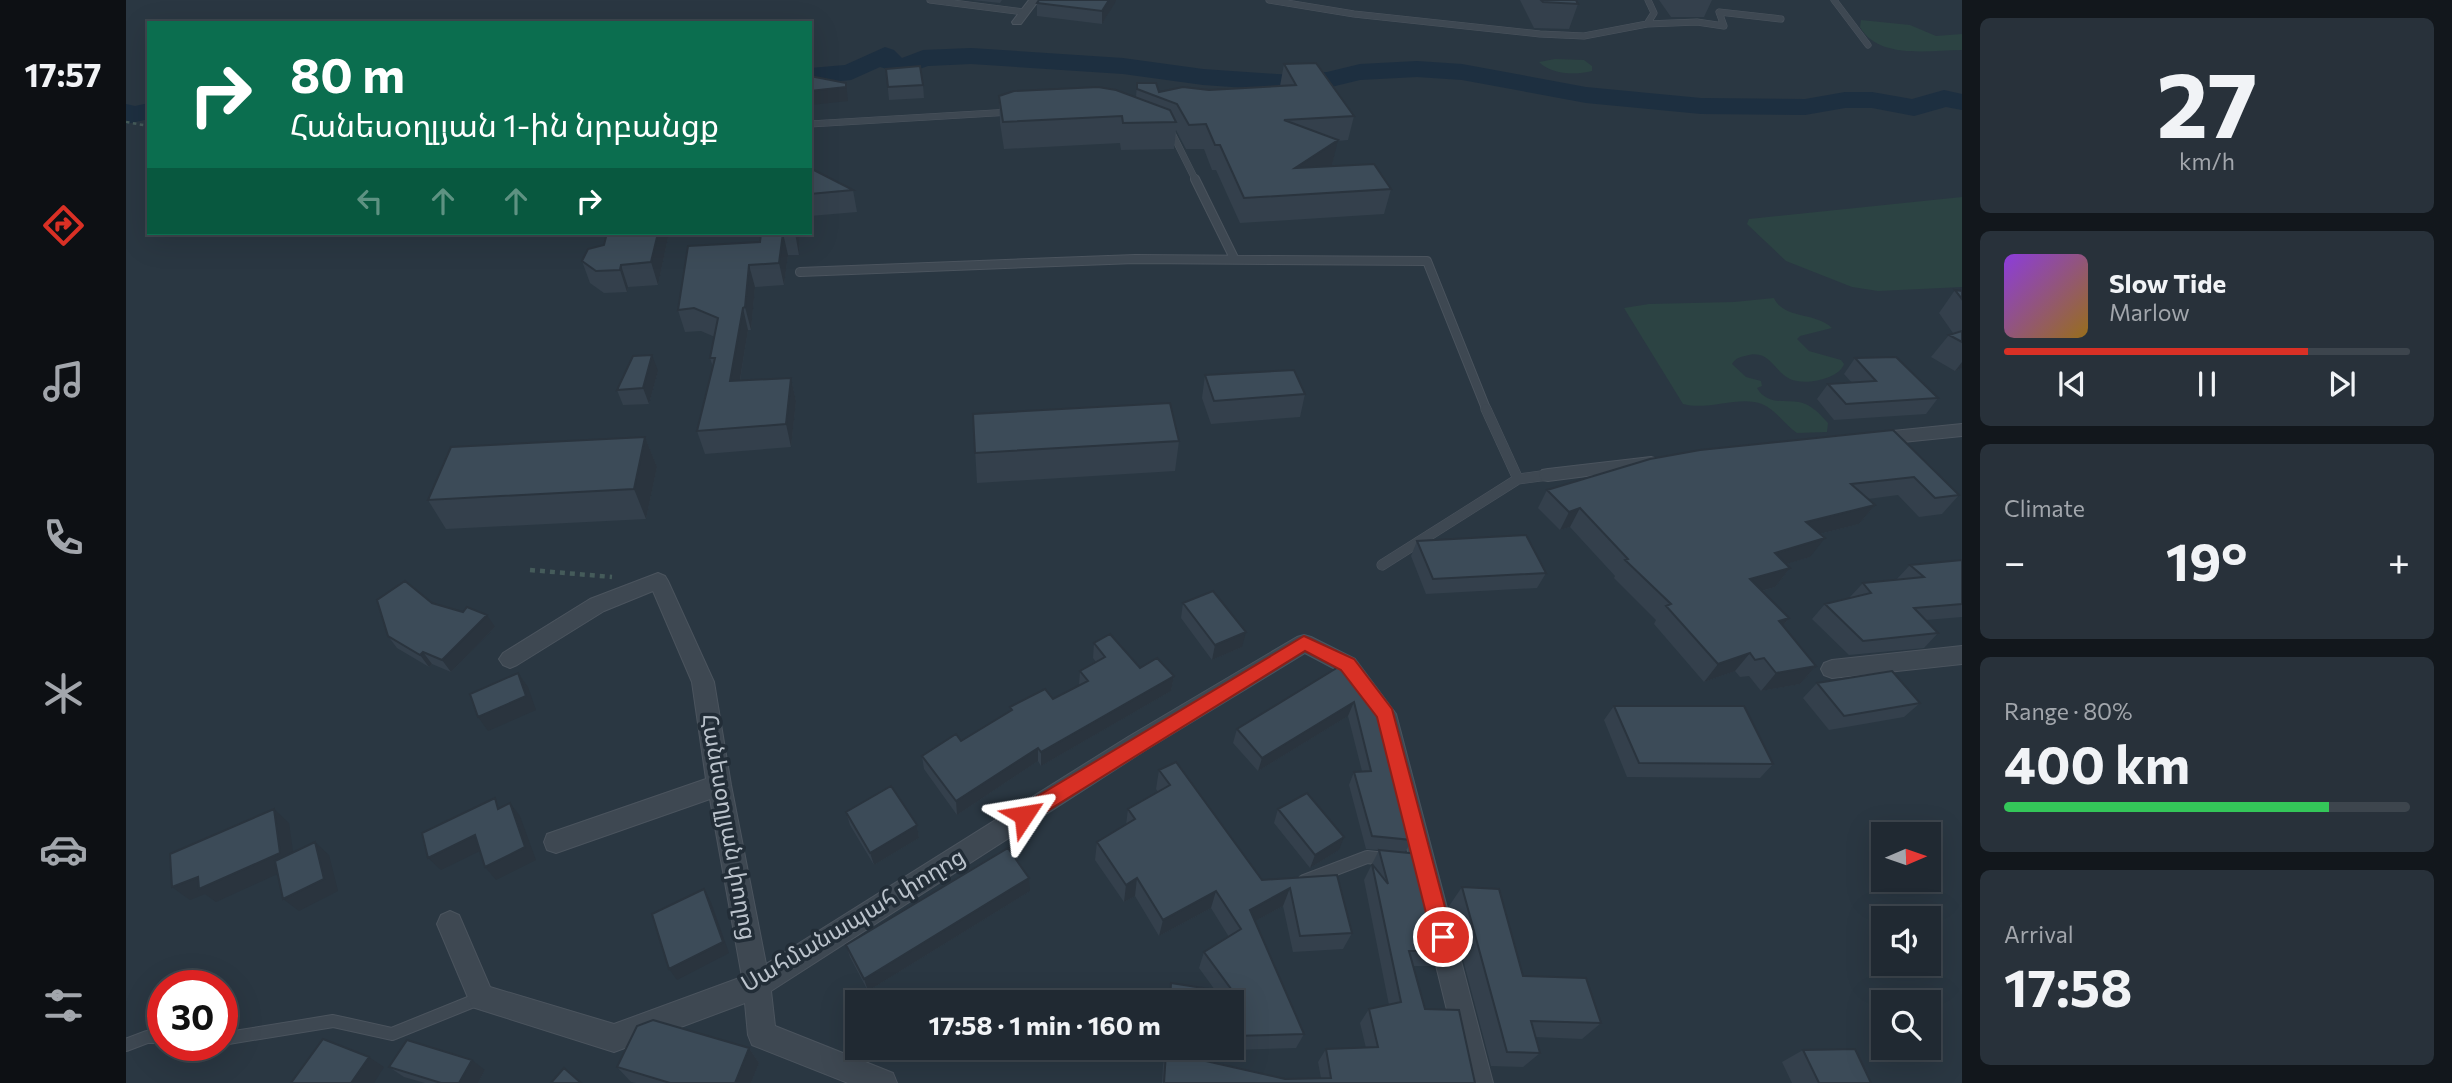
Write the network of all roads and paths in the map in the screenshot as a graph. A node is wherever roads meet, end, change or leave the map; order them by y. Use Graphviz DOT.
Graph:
graph roads {
  1 [pos="930,0"];
  2 [pos="1034,0"];
  3 [pos="1269,0"];
  4 [pos="1648,0"];
  5 [pos="1835,0"];
  6 [pos="1024,12"];
  7 [pos="1781,19"];
  8 [pos="1017,22"];
  9 [pos="1647,24"];
  10 [pos="1868,45"];
  11 [pos="1026,111"];
  12 [pos="126,122"];
  13 [pos="812,124"];
  14 [pos="147,126"];
  15 [pos="1160,129"];
  16 [pos="1234,258"];
  17 [pos="800,272"];
  18 [pos="1962,430"];
  19 [pos="1853,441"];
  20 [pos="1666,462"];
  21 [pos="1548,475"];
  22 [pos="1518,479"];
  23 [pos="1382,565"];
  24 [pos="530,570"];
  25 [pos="620,578"];
  26 [pos="1962,655"];
  27 [pos="510,659"];
  28 [pos="1832,669"];
  29 [pos="719,785"];
  30 [pos="556,842"];
  31 [pos="1413,862"];
  32 [pos="1296,884"];
  33 [pos="450,924"];
  34 [pos="757,985"];
  35 [pos="481,998"];
  36 [pos="238,1036"];
  37 [pos="147,1037"];
  38 [pos="126,1045"];
  39 [pos="883,1083"];
  40 [pos="1479,1083"];
  1 -- 6 [label="lane"];
  2 -- 6 [label="street"];
  3 -- 9 [label="lane"];
  4 -- 9 [label="lane"];
  5 -- 10 [label="lane"];
  6 -- 8 [label="street"];
  7 -- 9 [label="lane"];
  11 -- 13 [label="lane"];
  12 -- 14 [label="path"];
  15 -- 16 [label="lane"];
  16 -- 17 [label="lane"];
  16 -- 22 [label="lane"];
  18 -- 19 [label="street"];
  20 -- 21 [label="street"];
  21 -- 22 [label="lane"];
  22 -- 23 [label="lane"];
  24 -- 25 [label="path"];
  26 -- 28 [label="street"];
  27 -- 29 [label="street, Հանեսօղլյան փողոց"];
  29 -- 30 [label="street"];
  29 -- 34 [label="street, Հանեսօղլյան փողոց"];
  31 -- 32 [label="lane"];
  31 -- 34 [label="street, Սահմանապահ փողոց"];
  31 -- 40 [label="street"];
  33 -- 35 [label="street"];
  34 -- 35 [label="street, Սահմանապահ փողոց"];
  34 -- 39 [label="street, Հանեսօղլյան փողոց"];
  35 -- 36 [label="lane"];
  37 -- 38 [label="lane"];
}
